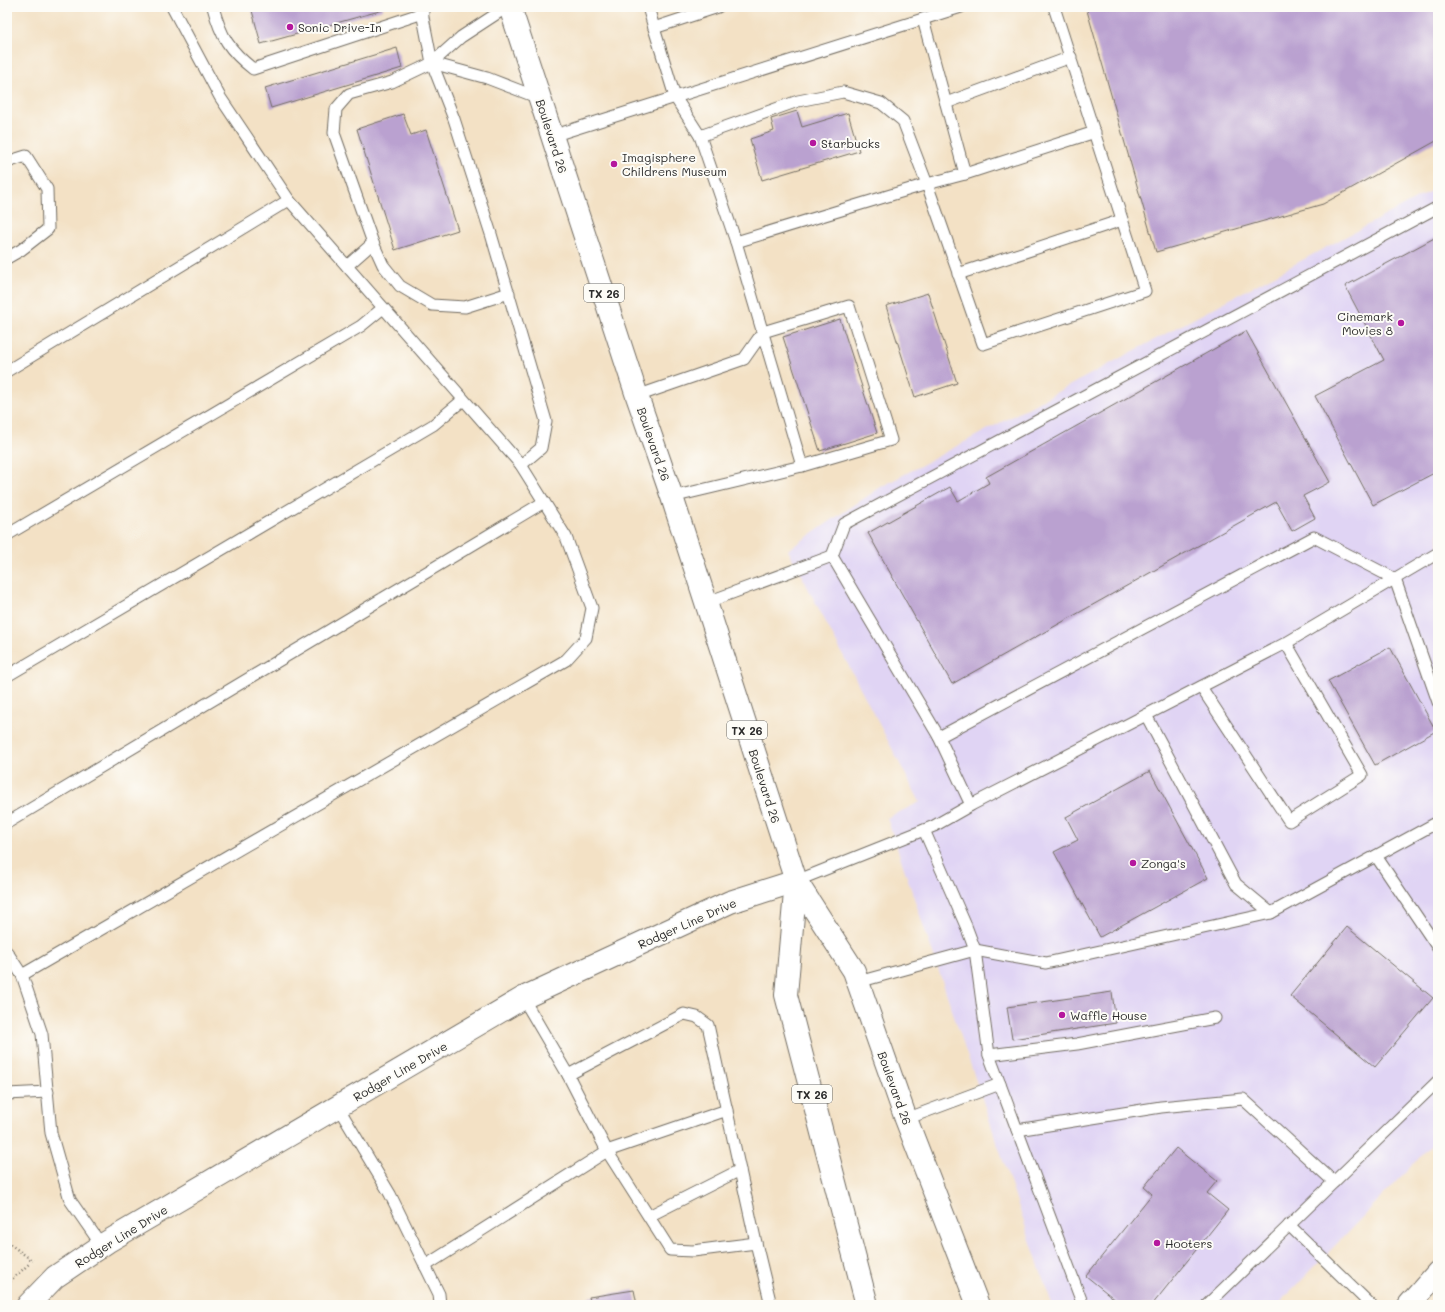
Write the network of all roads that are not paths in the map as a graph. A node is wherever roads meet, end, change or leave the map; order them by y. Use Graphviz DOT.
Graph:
graph roads {
  1 [pos="172,7"];
  2 [pos="213,7"];
  3 [pos="507,7"];
  4 [pos="510,7"];
  5 [pos="648,7"];
  6 [pos="718,7"];
  7 [pos="961,7"];
  8 [pos="1054,7"];
  9 [pos="422,10"];
  10 [pos="923,19"];
  11 [pos="654,28"];
  12 [pos="1071,57"];
  13 [pos="432,63"];
  14 [pos="675,97"];
  15 [pos="540,99"];
  16 [pos="946,103"];
  17 [pos="1094,132"];
  18 [pos="552,136"];
  19 [pos="700,136"];
  20 [pos="7,162"];
  21 [pos="965,174"];
  22 [pos="927,184"];
  23 [pos="289,200"];
  24 [pos="1438,208"];
  25 [pos="1122,220"];
  26 [pos="736,242"];
  27 [pos="373,243"];
  28 [pos="7,258"];
  29 [pos="347,266"];
  30 [pos="958,274"];
  31 [pos="509,293"];
  32 [pos="383,308"];
  33 [pos="763,332"];
  34 [pos="7,370"];
  35 [pos="637,396"];
  36 [pos="464,400"];
  37 [pos="520,466"];
  38 [pos="802,466"];
  39 [pos="672,497"];
  40 [pos="544,502"];
  41 [pos="7,535"];
  42 [pos="1438,553"];
  43 [pos="832,556"];
  44 [pos="1395,579"];
  45 [pos="705,602"];
  46 [pos="1286,643"];
  47 [pos="7,676"];
  48 [pos="1201,687"];
  49 [pos="1438,702"];
  50 [pos="1146,715"];
  51 [pos="938,737"];
  52 [pos="972,805"];
  53 [pos="1438,822"];
  54 [pos="7,823"];
  55 [pos="924,830"];
  56 [pos="1376,856"];
  57 [pos="796,881"];
  58 [pos="1271,913"];
  59 [pos="1438,948"];
  60 [pos="974,950"];
  61 [pos="7,952"];
  62 [pos="22,975"];
  63 [pos="858,982"];
  64 [pos="523,998"];
  65 [pos="1215,1018"];
  66 [pos="989,1055"];
  67 [pos="568,1075"];
  68 [pos="1438,1081"];
  69 [pos="1000,1084"];
  70 [pos="48,1092"];
  71 [pos="7,1094"];
  72 [pos="338,1107"];
  73 [pos="727,1110"];
  74 [pos="906,1119"];
  75 [pos="1017,1130"];
  76 [pos="607,1151"];
  77 [pos="740,1170"];
  78 [pos="1334,1182"];
  79 [pos="649,1216"];
  80 [pos="1289,1225"];
  81 [pos="756,1243"];
  82 [pos="102,1246"];
  83 [pos="425,1266"];
  84 [pos="1438,1272"];
  85 [pos="32,1299"];
  86 [pos="440,1305"];
  87 [pos="771,1305"];
  88 [pos="867,1305"];
  89 [pos="978,1305"];
  90 [pos="1083,1305"];
  91 [pos="1207,1305"];
  92 [pos="1371,1305"];
  93 [pos="1409,1305"];
  1 -- 23 [label="lane"];
  2 -- 9 [label="lane"];
  3 -- 13 [label="lane"];
  4 -- 15 [label="main road, Boulevard 26 / TX 26"];
  5 -- 11 [label="lane"];
  6 -- 11 [label="lane"];
  7 -- 10 [label="lane"];
  8 -- 12 [label="lane"];
  9 -- 13 [label="lane"];
  10 -- 14 [label="lane"];
  10 -- 16 [label="lane"];
  11 -- 14 [label="lane"];
  12 -- 16 [label="lane"];
  12 -- 17 [label="lane"];
  13 -- 15 [label="lane"];
  13 -- 27 [label="lane"];
  13 -- 31 [label="lane"];
  14 -- 18 [label="lane"];
  14 -- 19 [label="lane"];
  15 -- 18 [label="main road, Boulevard 26 / TX 26"];
  16 -- 21 [label="lane"];
  17 -- 21 [label="lane"];
  17 -- 25 [label="lane"];
  18 -- 35 [label="main road, Boulevard 26 / TX 26"];
  19 -- 22 [label="lane"];
  19 -- 26 [label="lane"];
  20 -- 28 [label="lane"];
  21 -- 22 [label="lane"];
  22 -- 26 [label="lane"];
  22 -- 30 [label="lane"];
  23 -- 29 [label="lane"];
  23 -- 34 [label="lane"];
  24 -- 43 [label="lane"];
  25 -- 30 [label="lane"];
  25 -- 30 [label="lane"];
  26 -- 33 [label="lane"];
  27 -- 29 [label="lane"];
  27 -- 31 [label="lane"];
  29 -- 32 [label="lane"];
  31 -- 37 [label="lane"];
  32 -- 36 [label="lane"];
  32 -- 41 [label="lane"];
  33 -- 35 [label="lane"];
  33 -- 38 [label="lane"];
  33 -- 38 [label="lane"];
  35 -- 39 [label="main road, Boulevard 26 / TX 26"];
  36 -- 37 [label="lane"];
  36 -- 47 [label="lane"];
  37 -- 40 [label="lane"];
  38 -- 39 [label="lane"];
  39 -- 45 [label="main road, Boulevard 26 / TX 26"];
  40 -- 54 [label="lane"];
  40 -- 62 [label="lane"];
  42 -- 44 [label="lane"];
  43 -- 45 [label="lane"];
  43 -- 51 [label="lane"];
  44 -- 46 [label="lane"];
  44 -- 49 [label="lane"];
  44 -- 51 [label="lane"];
  45 -- 57 [label="main road, Boulevard 26 / TX 26"];
  46 -- 48 [label="lane"];
  46 -- 48 [label="lane"];
  48 -- 50 [label="lane"];
  50 -- 52 [label="lane"];
  50 -- 58 [label="lane"];
  51 -- 52 [label="lane"];
  52 -- 55 [label="lane"];
  53 -- 56 [label="lane"];
  55 -- 57 [label="lane"];
  55 -- 60 [label="lane"];
  56 -- 58 [label="lane"];
  56 -- 59 [label="lane"];
  57 -- 63 [label="main road, Boulevard 26 / TX 26"];
  57 -- 64 [label="main road, Rodger Line Drive"];
  57 -- 88 [label="main road, Boulevard 26 / TX 26"];
  58 -- 60 [label="lane"];
  60 -- 63 [label="lane"];
  60 -- 66 [label="lane"];
  61 -- 62 [label="lane"];
  62 -- 70 [label="lane"];
  63 -- 74 [label="main road, Boulevard 26 / TX 26"];
  64 -- 67 [label="lane"];
  64 -- 72 [label="main road, Rodger Line Drive"];
  65 -- 66 [label="lane"];
  66 -- 69 [label="lane"];
  67 -- 73 [label="lane"];
  67 -- 76 [label="lane"];
  68 -- 78 [label="lane"];
  69 -- 74 [label="lane"];
  69 -- 75 [label="lane"];
  70 -- 71 [label="lane"];
  70 -- 82 [label="lane"];
  72 -- 82 [label="main road, Rodger Line Drive"];
  72 -- 83 [label="lane"];
  73 -- 76 [label="lane"];
  73 -- 77 [label="lane"];
  74 -- 89 [label="main road, Boulevard 26 / TX 26"];
  75 -- 78 [label="lane"];
  75 -- 90 [label="lane"];
  76 -- 79 [label="lane"];
  76 -- 83 [label="lane"];
  77 -- 79 [label="lane"];
  77 -- 81 [label="lane"];
  78 -- 80 [label="lane"];
  79 -- 81 [label="lane"];
  80 -- 91 [label="lane"];
  80 -- 92 [label="lane"];
  81 -- 87 [label="lane"];
  82 -- 85 [label="main road, Rodger Line Drive"];
  83 -- 86 [label="lane"];
  84 -- 93 [label="main road"];
}
